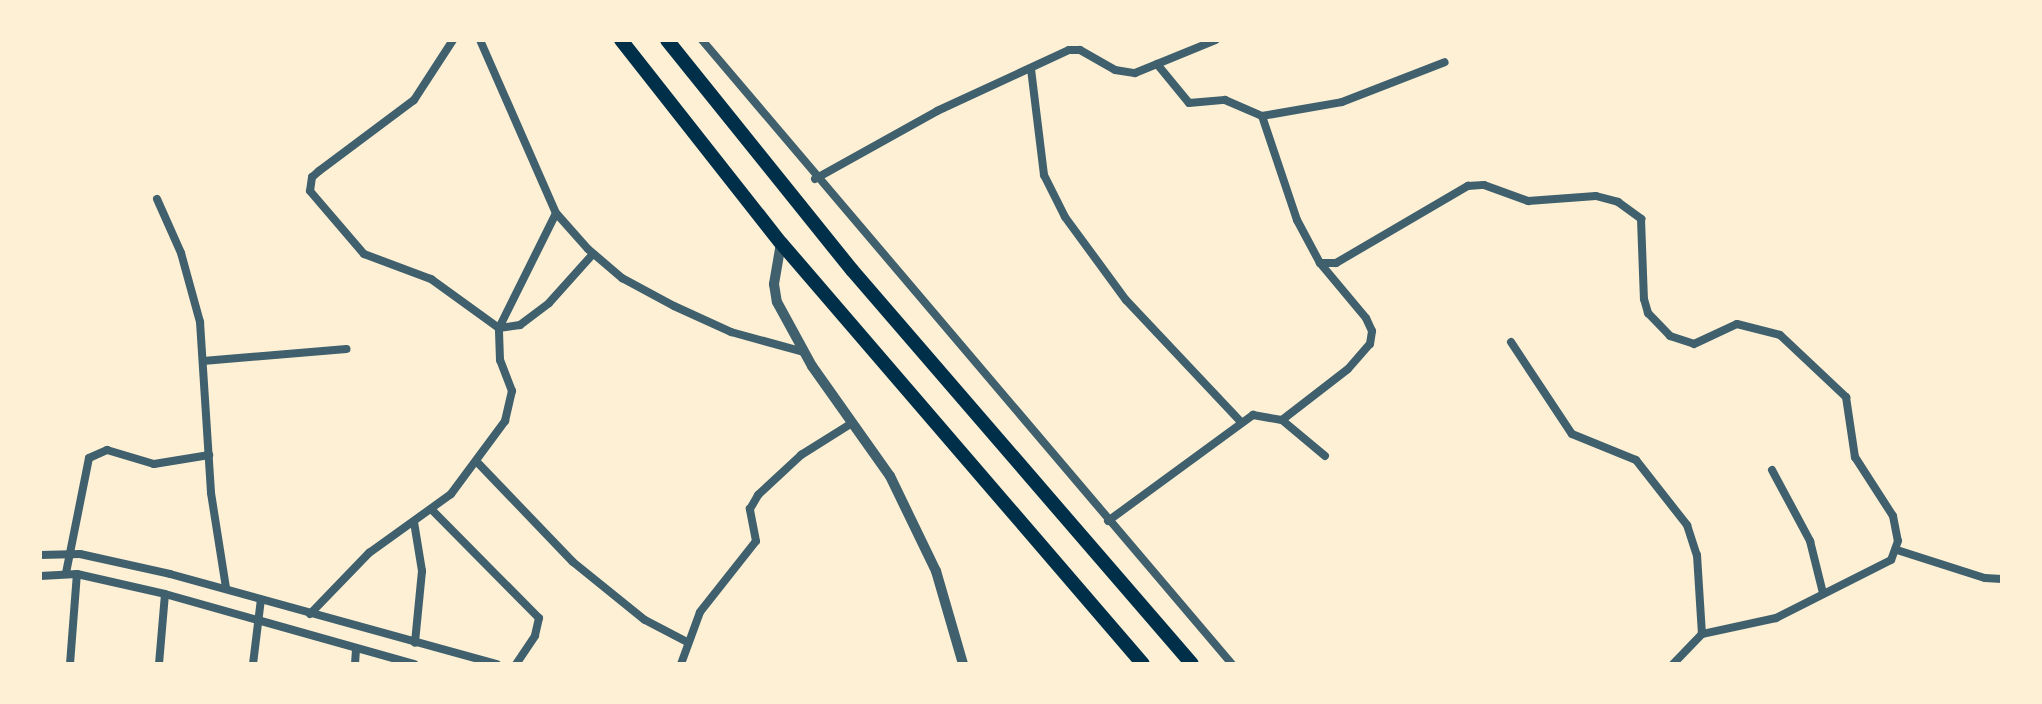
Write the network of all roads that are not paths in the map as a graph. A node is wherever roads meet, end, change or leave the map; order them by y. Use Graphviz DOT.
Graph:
graph roads {
  1 [pos="453,40"];
  2 [pos="480,40"];
  3 [pos="621,40"];
  4 [pos="667,40"];
  5 [pos="702,40"];
  6 [pos="1216,40"];
  7 [pos="1445,62"];
  8 [pos="1157,64"];
  9 [pos="1031,69"];
  10 [pos="1262,116"];
  11 [pos="815,179"];
  12 [pos="157,199"];
  13 [pos="556,213"];
  14 [pos="781,243"];
  15 [pos="593,254"];
  16 [pos="1320,263"];
  17 [pos="499,328"];
  18 [pos="1511,342"];
  19 [pos="346,349"];
  20 [pos="804,352"];
  21 [pos="203,361"];
  22 [pos="1282,420"];
  23 [pos="1240,421"];
  24 [pos="852,423"];
  25 [pos="209,455"];
  26 [pos="1325,456"];
  27 [pos="478,463"];
  28 [pos="1772,470"];
  29 [pos="432,510"];
  30 [pos="1108,521"];
  31 [pos="414,522"];
  32 [pos="1897,550"];
  33 [pos="69,553"];
  34 [pos="40,555"];
  35 [pos="66,573"];
  36 [pos="77,574"];
  37 [pos="40,576"];
  38 [pos="2002,579"];
  39 [pos="226,588"];
  40 [pos="1823,593"];
  41 [pos="165,594"];
  42 [pos="261,599"];
  43 [pos="310,614"];
  44 [pos="255,619"];
  45 [pos="1702,634"];
  46 [pos="687,642"];
  47 [pos="415,643"];
  48 [pos="356,649"];
  49 [pos="70,664"];
  50 [pos="159,664"];
  51 [pos="253,664"];
  52 [pos="355,664"];
  53 [pos="414,664"];
  54 [pos="497,664"];
  55 [pos="516,664"];
  56 [pos="681,664"];
  57 [pos="963,664"];
  58 [pos="1143,664"];
  59 [pos="1192,664"];
  60 [pos="1232,664"];
  61 [pos="1673,664"];
  1 -- 17 [label="street"];
  2 -- 13 [label="street"];
  3 -- 14 [label="highway"];
  4 -- 59 [label="highway"];
  5 -- 11 [label="street"];
  6 -- 8 [label="street"];
  7 -- 10 [label="street"];
  8 -- 9 [label="street"];
  8 -- 10 [label="street"];
  9 -- 11 [label="street"];
  9 -- 23 [label="street"];
  10 -- 16 [label="street"];
  11 -- 30 [label="street"];
  12 -- 21 [label="street"];
  13 -- 15 [label="street"];
  13 -- 17 [label="street"];
  14 -- 20 [label="street"];
  14 -- 58 [label="highway"];
  15 -- 17 [label="street"];
  15 -- 20 [label="street"];
  16 -- 22 [label="street"];
  16 -- 32 [label="street"];
  17 -- 27 [label="street"];
  18 -- 45 [label="street"];
  19 -- 21 [label="street"];
  20 -- 24 [label="street"];
  21 -- 25 [label="street"];
  22 -- 23 [label="street"];
  22 -- 26 [label="street"];
  23 -- 30 [label="street"];
  24 -- 46 [label="street"];
  24 -- 57 [label="street"];
  25 -- 33 [label="street"];
  25 -- 39 [label="street"];
  27 -- 29 [label="street"];
  27 -- 46 [label="street"];
  28 -- 40 [label="street"];
  29 -- 31 [label="street"];
  29 -- 55 [label="street"];
  30 -- 60 [label="street"];
  31 -- 43 [label="street"];
  31 -- 47 [label="street"];
  32 -- 38 [label="street"];
  32 -- 40 [label="street"];
  33 -- 34 [label="street"];
  33 -- 35 [label="street"];
  33 -- 39 [label="street"];
  35 -- 36 [label="street"];
  35 -- 37 [label="street"];
  36 -- 41 [label="street"];
  36 -- 49 [label="street"];
  39 -- 42 [label="street"];
  40 -- 45 [label="street"];
  41 -- 44 [label="street"];
  41 -- 50 [label="street"];
  42 -- 43 [label="street"];
  42 -- 44 [label="street"];
  43 -- 47 [label="street"];
  44 -- 48 [label="street"];
  44 -- 51 [label="street"];
  45 -- 61 [label="street"];
  46 -- 56 [label="street"];
  47 -- 54 [label="street"];
  48 -- 52 [label="street"];
  48 -- 53 [label="street"];
}
